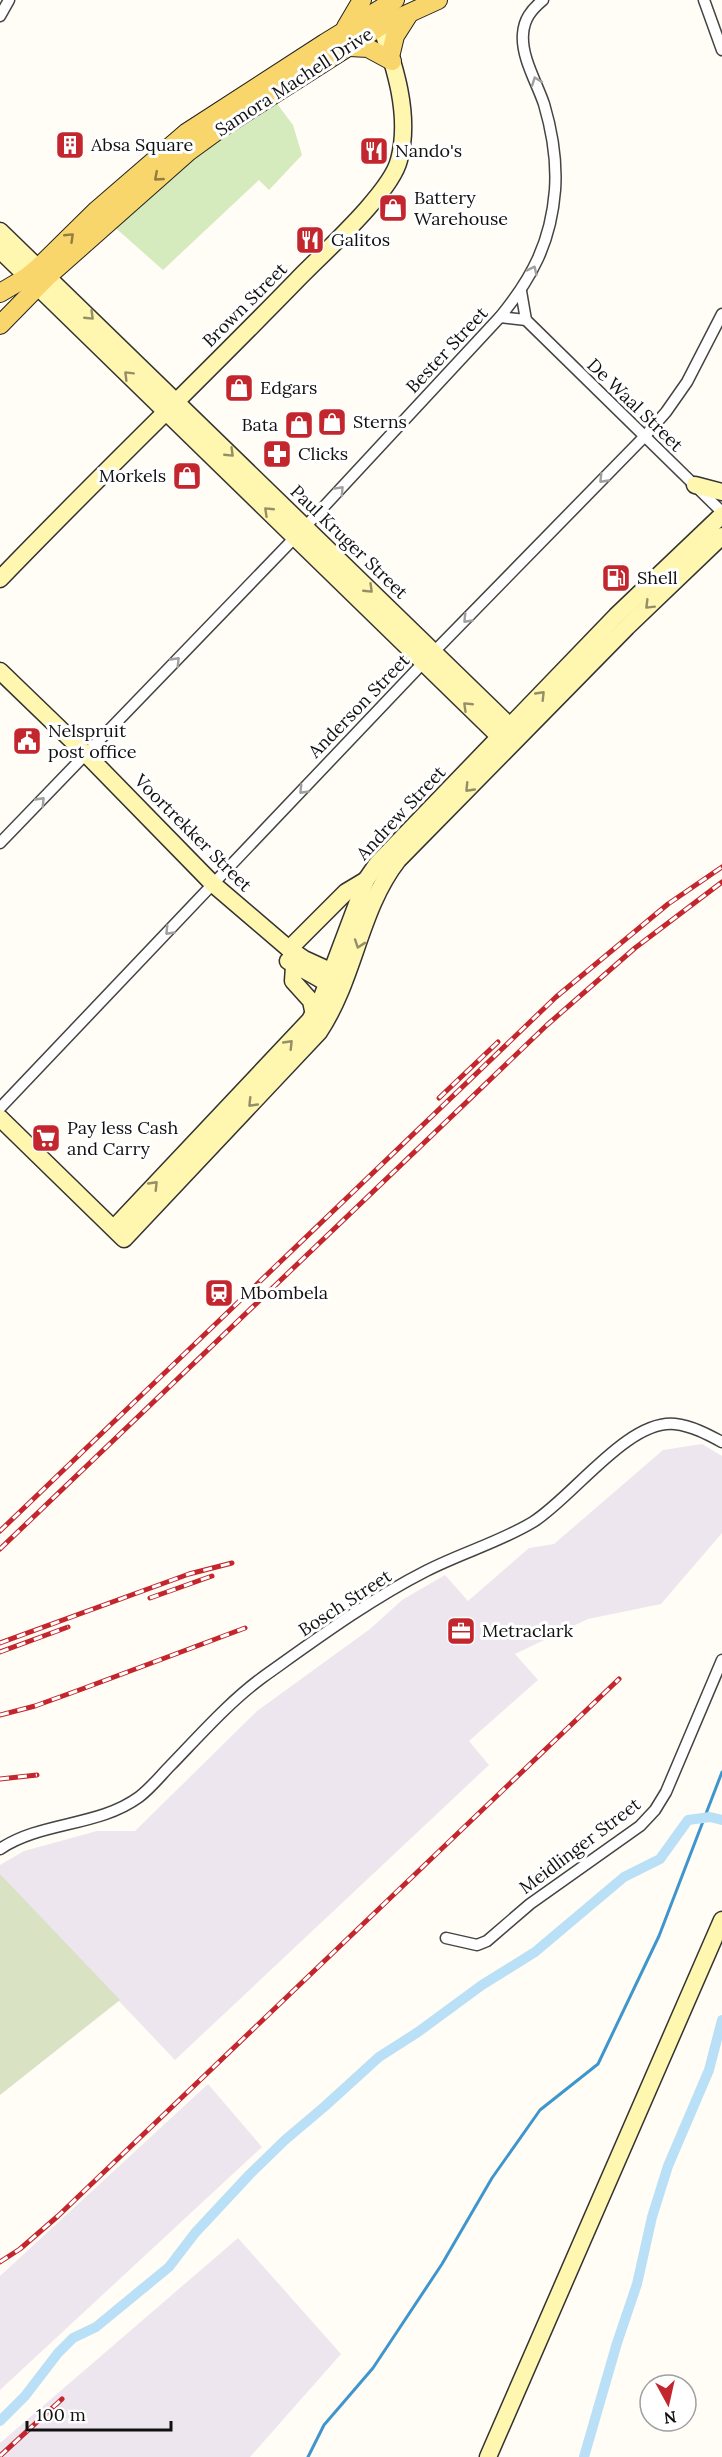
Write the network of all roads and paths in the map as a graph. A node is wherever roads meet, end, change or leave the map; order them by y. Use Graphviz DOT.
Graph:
graph roads {
  1 [pos="9,0"];
  2 [pos="395,0"];
  3 [pos="438,0"];
  4 [pos="543,0"];
  5 [pos="704,0"];
  6 [pos="373,9"];
  7 [pos="410,13"];
  8 [pos="0,16"];
  9 [pos="347,39"];
  10 [pos="722,50"];
  11 [pos="391,59"];
  12 [pos="0,231"];
  13 [pos="0,250"];
  14 [pos="38,277"];
  15 [pos="521,291"];
  16 [pos="0,293"];
  17 [pos="722,314"];
  18 [pos="500,317"];
  19 [pos="526,320"];
  20 [pos="0,325"];
  21 [pos="170,406"];
  22 [pos="644,437"];
  23 [pos="695,485"];
  24 [pos="722,492"];
  25 [pos="722,514"];
  26 [pos="300,532"];
  27 [pos="722,536"];
  28 [pos="0,579"];
  29 [pos="429,657"];
  30 [pos="0,671"];
  31 [pos="0,687"];
  32 [pos="510,736"];
  33 [pos="82,758"];
  34 [pos="0,843"];
  35 [pos="366,880"];
  36 [pos="209,888"];
  37 [pos="291,958"];
  38 [pos="328,977"];
  39 [pos="345,985"];
  40 [pos="314,1015"];
  41 [pos="0,1108"];
  42 [pos="0,1118"];
  43 [pos="119,1233"];
  44 [pos="722,1442"];
  45 [pos="722,1660"];
  46 [pos="0,1849"];
  47 [pos="722,1920"];
  48 [pos="446,1938"];
  49 [pos="488,2457"];
  1 -- 8 [label="street"];
  2 -- 6 [label="main road, Samora Machell Drive"];
  3 -- 7 [label="main road, Samora Machell Drive"];
  15 -- 4 [label="street, Bester Street, one-way"];
  5 -- 10 [label="street"];
  6 -- 7 [label="main road, Samora Machell Drive"];
  6 -- 9 [label="main road, Samora Machell Drive"];
  6 -- 9 [label="main road"];
  6 -- 11 [label="street, Brown Street"];
  7 -- 11 [label="main road"];
  9 -- 11 [label="main road"];
  9 -- 14 [label="main road, Samora Machell Drive"];
  11 -- 21 [label="street, Brown Street"];
  12 -- 14 [label="street"];
  13 -- 14 [label="street"];
  14 -- 16 [label="main road"];
  14 -- 20 [label="main road, Samora Machell Drive"];
  14 -- 21 [label="street, Paul Kruger Street"];
  15 -- 18 [label="street, Bester Street"];
  15 -- 19 [label="street"];
  17 -- 22 [label="street, Anderson Street"];
  18 -- 19 [label="street"];
  26 -- 18 [label="street, Bester Street, one-way"];
  19 -- 22 [label="street, De Waal Street"];
  21 -- 26 [label="street, Paul Kruger Street"];
  21 -- 28 [label="street, Brown Street"];
  22 -- 23 [label="street, De Waal Street"];
  22 -- 29 [label="street, Anderson Street, one-way"];
  23 -- 24 [label="street"];
  23 -- 25 [label="street, De Waal Street"];
  32 -- 25 [label="street, Andrew Street, one-way"];
  26 -- 29 [label="street, Paul Kruger Street"];
  33 -- 26 [label="street, Bester Street, one-way"];
  27 -- 32 [label="street, Andrew Street, one-way"];
  29 -- 32 [label="street, Paul Kruger Street"];
  29 -- 36 [label="street, Anderson Street, one-way"];
  30 -- 33 [label="street, Voortrekker Street"];
  31 -- 33 [label="street, Voortrekker Street"];
  32 -- 35 [label="street, Andrew Street"];
  32 -- 39 [label="street, Andrew Street, one-way"];
  34 -- 33 [label="street, Bester Street, one-way"];
  33 -- 36 [label="street, Voortrekker Street"];
  35 -- 37 [label="street"];
  35 -- 38 [label="street, Andrew Street"];
  36 -- 37 [label="street, Voortrekker Street"];
  36 -- 41 [label="street, Anderson Street, one-way"];
  37 -- 38 [label="street, Voortrekker Street"];
  37 -- 40 [label="street"];
  38 -- 39 [label="street, Voortrekker Street"];
  38 -- 40 [label="street, Andrew Street"];
  39 -- 43 [label="street, Andrew Street, one-way"];
  43 -- 40 [label="street, Andrew Street, one-way"];
  42 -- 43 [label="street"];
  44 -- 46 [label="street, Bosch Street"];
  45 -- 48 [label="street, Meidlinger Street"];
  47 -- 49 [label="street"];
}
